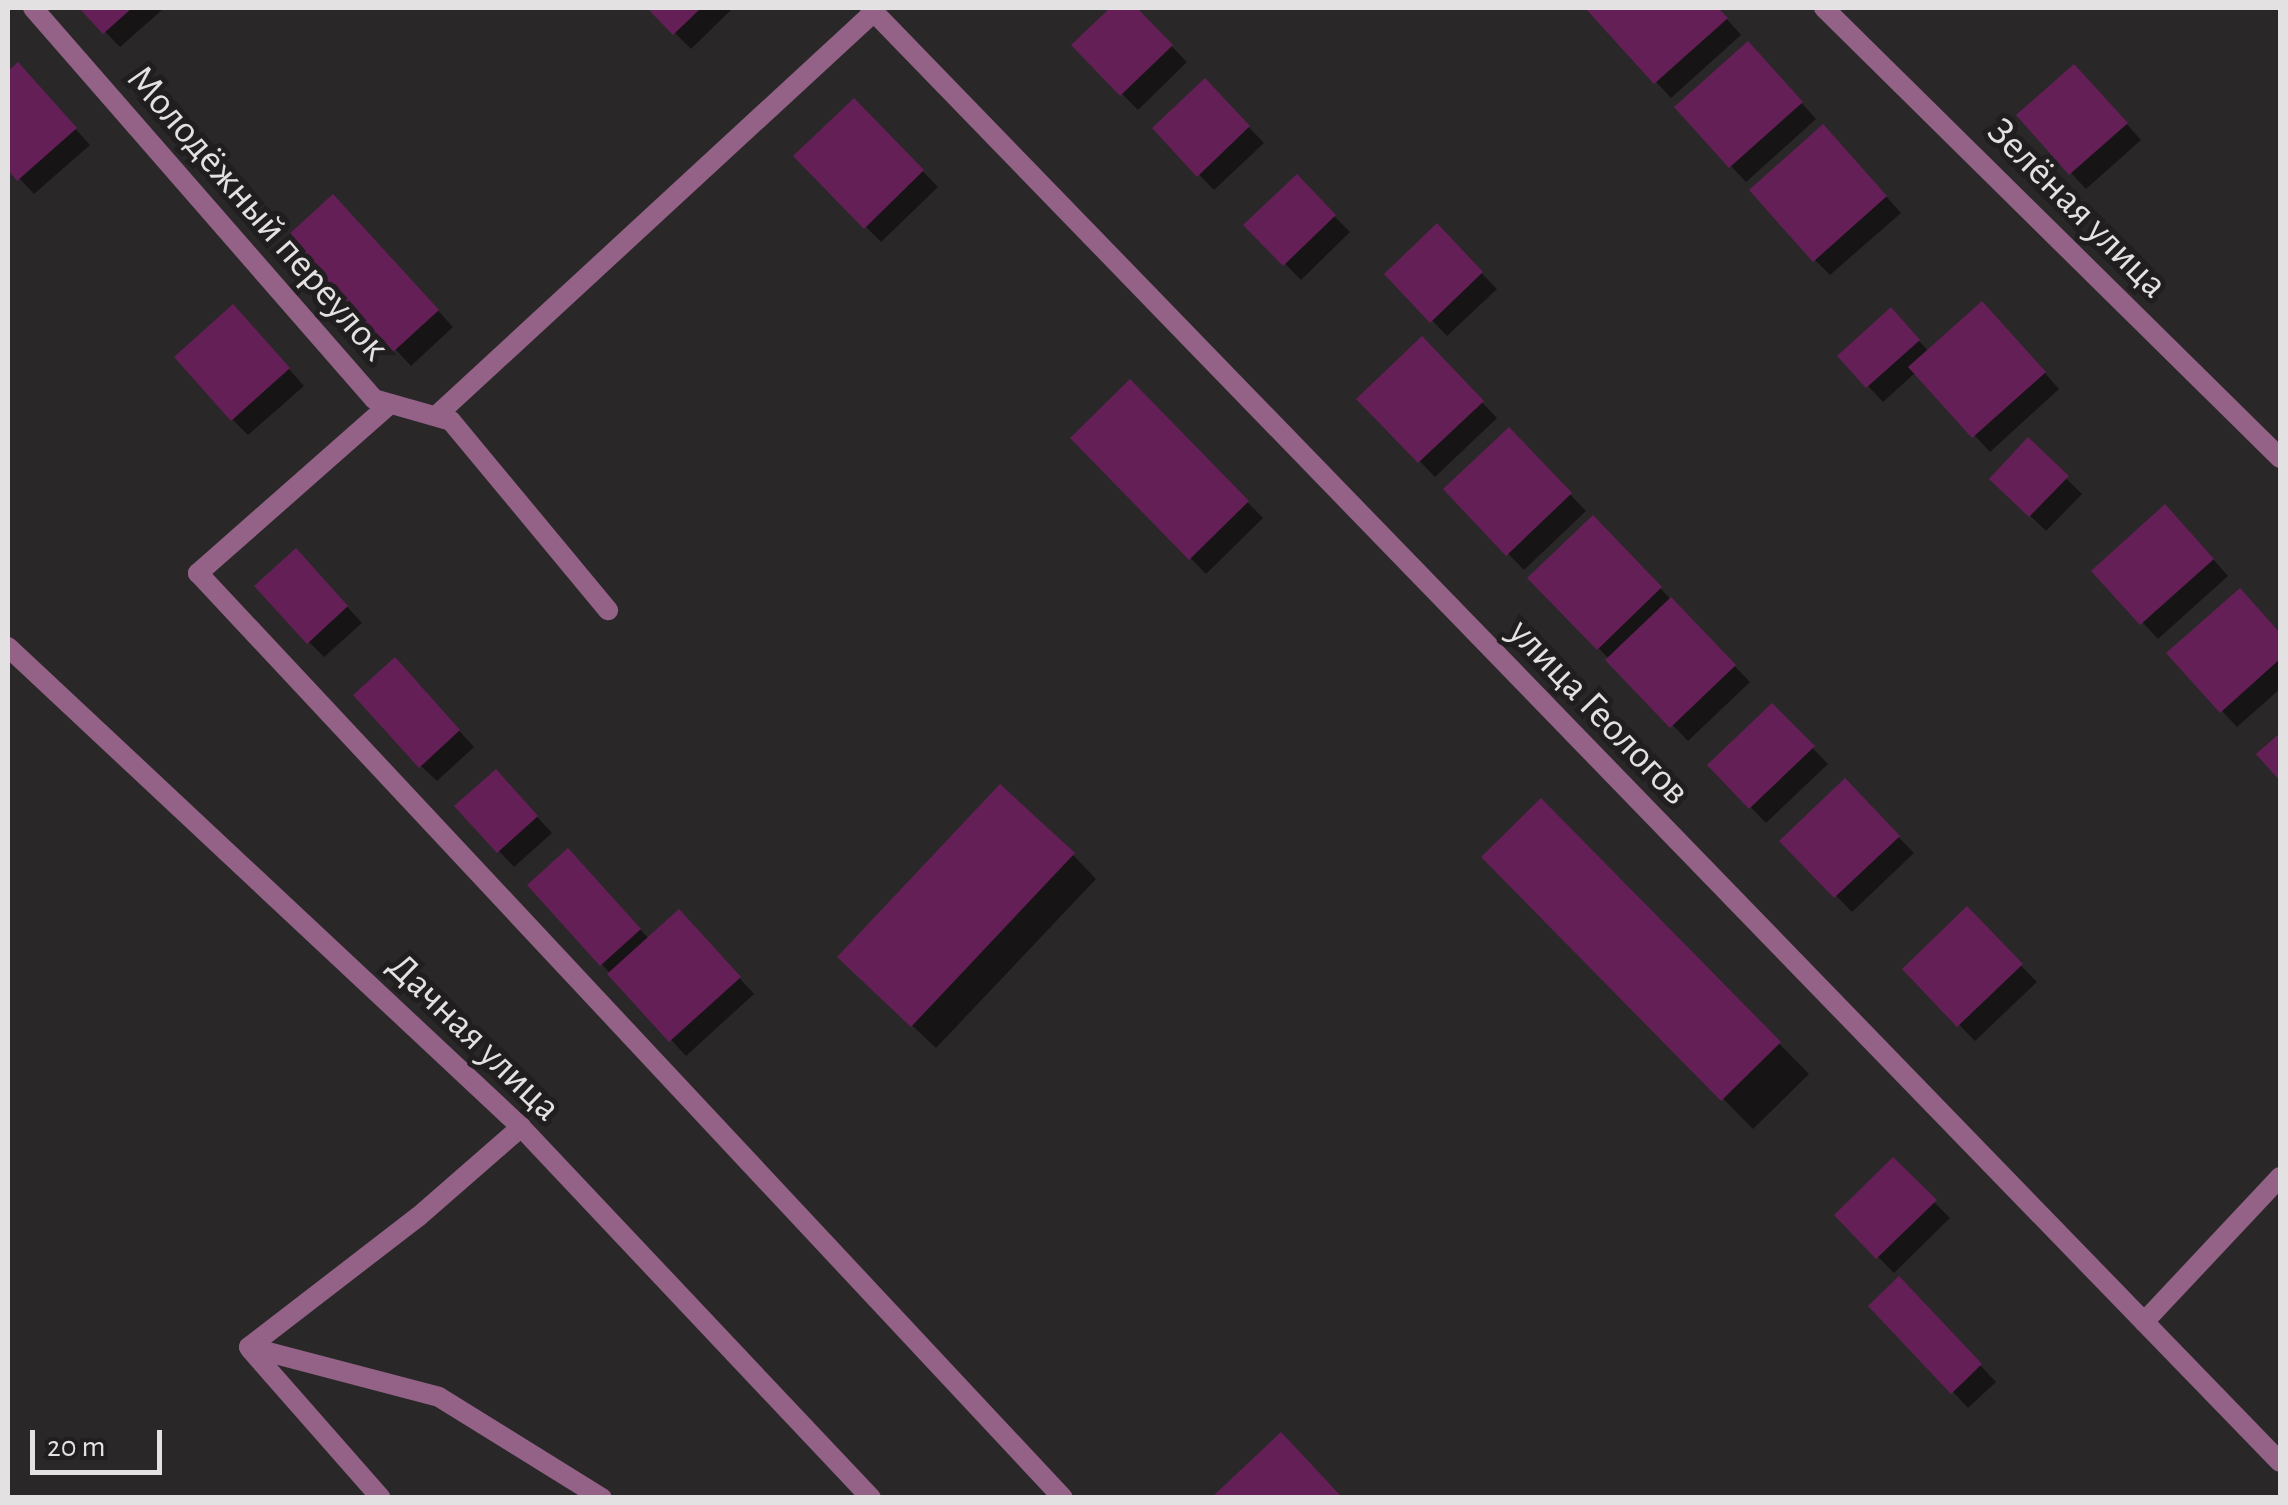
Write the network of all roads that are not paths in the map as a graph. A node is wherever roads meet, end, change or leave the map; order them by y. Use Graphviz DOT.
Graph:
graph roads {
  1 [pos="33,8"];
  2 [pos="1824,8"];
  3 [pos="872,10"];
  4 [pos="390,404"];
  5 [pos="436,416"];
  6 [pos="2280,458"];
  7 [pos="608,610"];
  8 [pos="8,647"];
  9 [pos="521,1128"];
  10 [pos="2280,1176"];
  11 [pos="2144,1322"];
  12 [pos="249,1347"];
  13 [pos="2280,1462"];
  14 [pos="382,1498"];
  15 [pos="602,1498"];
  16 [pos="871,1498"];
  17 [pos="1062,1498"];
  1 -- 4 [label="street, Молодёжный переулок"];
  2 -- 6 [label="street, Зелёная улица"];
  3 -- 5 [label="street"];
  3 -- 11 [label="street, улица Геологов"];
  4 -- 5 [label="street, Молодёжный переулок"];
  4 -- 17 [label="street"];
  5 -- 7 [label="street, Молодёжный переулок"];
  8 -- 9 [label="street, Дачная улица"];
  9 -- 12 [label="street"];
  9 -- 16 [label="street, Дачная улица"];
  10 -- 11 [label="street"];
  11 -- 13 [label="street, улица Геологов"];
  12 -- 14 [label="street"];
  12 -- 15 [label="street"];
}
